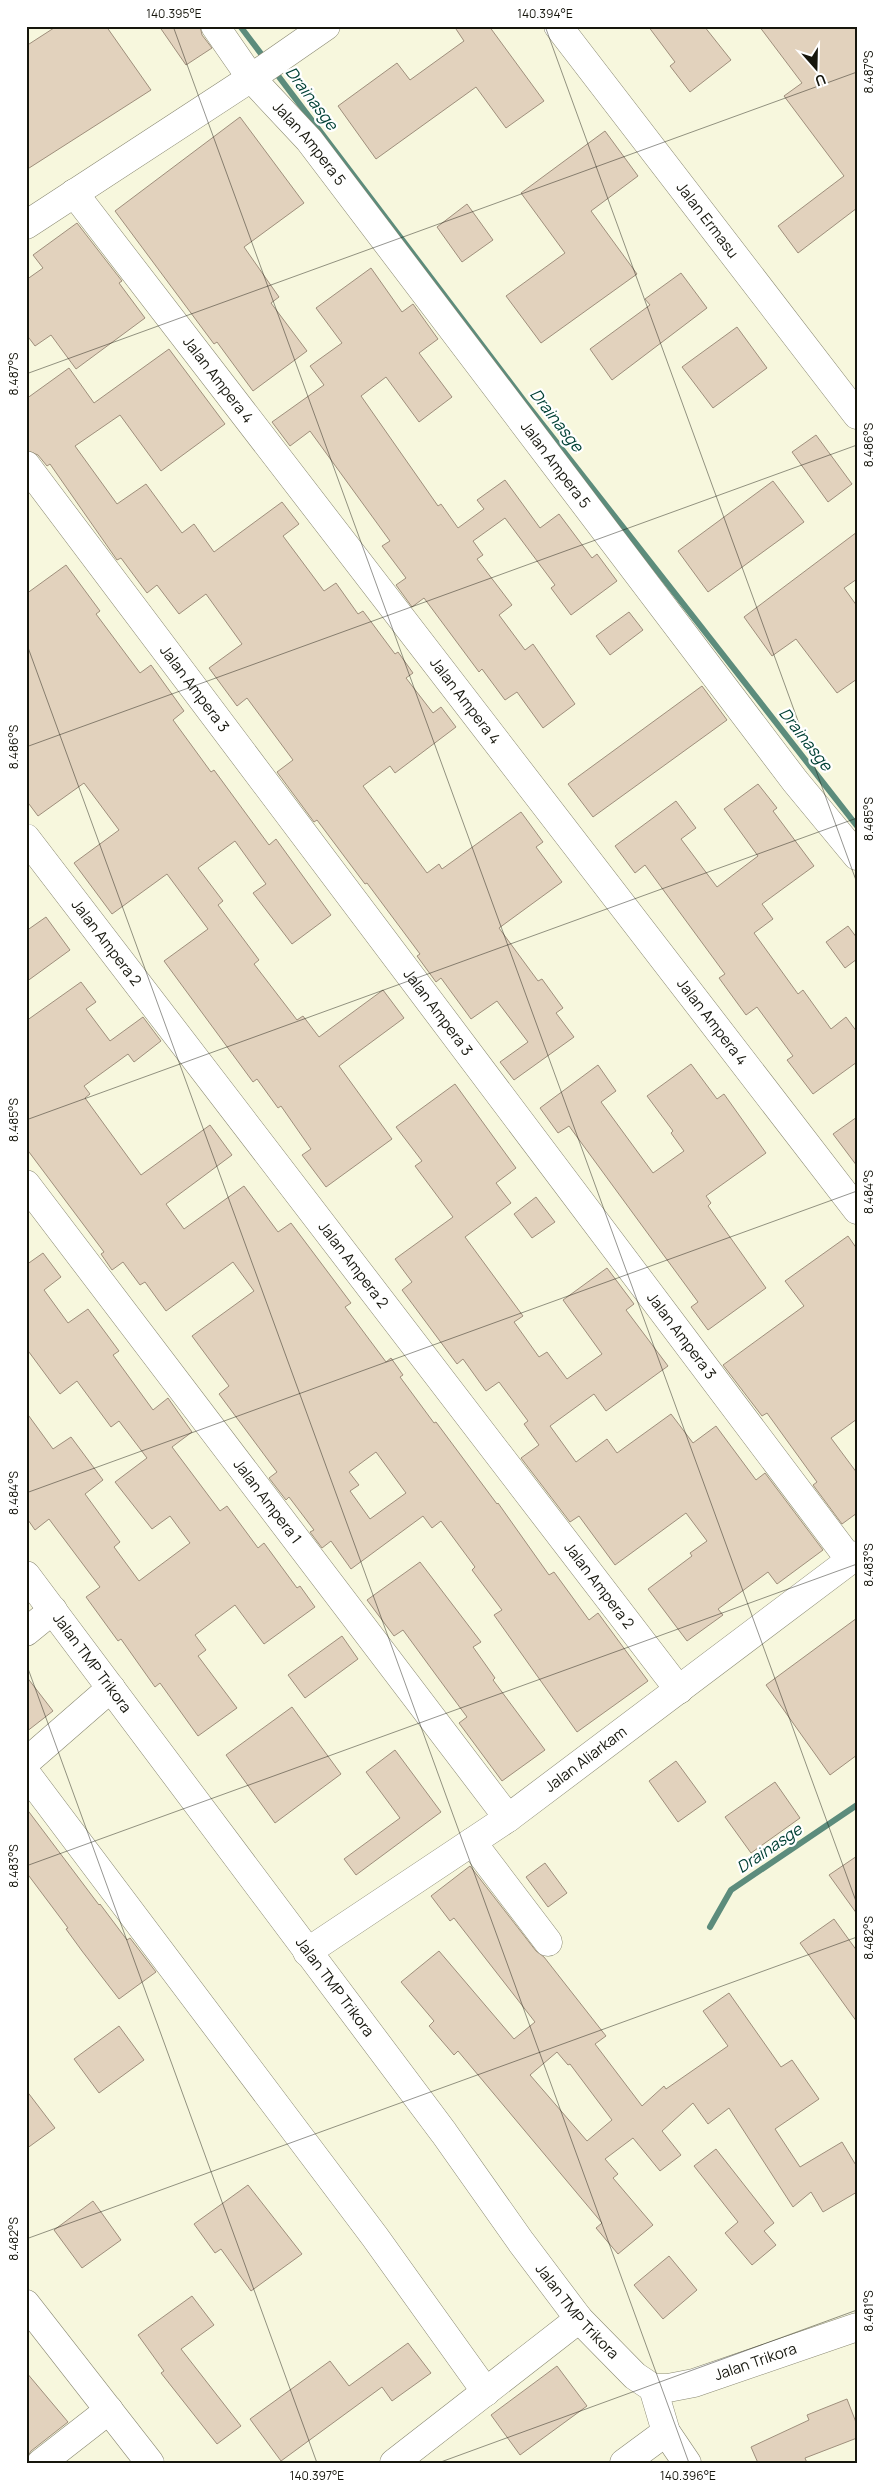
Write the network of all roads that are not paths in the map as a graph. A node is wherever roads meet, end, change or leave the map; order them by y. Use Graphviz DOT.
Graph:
graph roads {
  1 [pos="215,26"];
  2 [pos="326,26"];
  3 [pos="558,26"];
  4 [pos="251,78"];
  5 [pos="74,193"];
  6 [pos="26,224"];
  7 [pos="857,415"];
  8 [pos="26,465"];
  9 [pos="26,838"];
  10 [pos="857,856"];
  11 [pos="26,1184"];
  12 [pos="857,1210"];
  13 [pos="853,1557"];
  14 [pos="26,1575"];
  15 [pos="53,1610"];
  16 [pos="26,1632"];
  17 [pos="111,1688"];
  18 [pos="679,1690"];
  19 [pos="26,1762"];
  20 [pos="26,1772"];
  21 [pos="508,1818"];
  22 [pos="472,1842"];
  23 [pos="548,1942"];
  24 [pos="307,1952"];
  25 [pos="28,2311"];
  26 [pos="579,2319"];
  27 [pos="857,2327"];
  28 [pos="653,2388"];
  29 [pos="486,2392"];
  30 [pos="109,2410"];
  31 [pos="666,2432"];
  32 [pos="41,2463"];
  33 [pos="150,2463"];
  34 [pos="394,2463"];
  35 [pos="624,2463"];
  36 [pos="687,2463"];
  1 -- 4 [label="main road, Jalan Ampera 5"];
  2 -- 4 [label="main road"];
  3 -- 7 [label="main road, Jalan Ermasu"];
  4 -- 5 [label="main road"];
  4 -- 10 [label="main road, Jalan Ampera 5"];
  5 -- 6 [label="main road"];
  5 -- 12 [label="main road, Jalan Ampera 4"];
  8 -- 13 [label="main road, Jalan Ampera 3"];
  9 -- 18 [label="main road, Jalan Ampera 2"];
  11 -- 21 [label="main road, Jalan Ampera 1"];
  13 -- 18 [label="main road, Jalan Aliarkam"];
  14 -- 15 [label="main road, Jalan TMP Trikora"];
  15 -- 16 [label="main road"];
  15 -- 17 [label="main road, Jalan TMP Trikora"];
  17 -- 19 [label="main road"];
  17 -- 24 [label="main road, Jalan TMP Trikora"];
  18 -- 21 [label="main road, Jalan Aliarkam"];
  20 -- 29 [label="main road"];
  21 -- 22 [label="main road, Jalan Aliarkam"];
  22 -- 23 [label="main road"];
  22 -- 24 [label="main road, Jalan Aliarkam"];
  24 -- 26 [label="main road, Jalan TMP Trikora"];
  25 -- 30 [label="main road"];
  26 -- 28 [label="main road, Jalan TMP Trikora"];
  26 -- 29 [label="main road"];
  27 -- 28 [label="main road, Jalan Trikora"];
  28 -- 31 [label="main road"];
  29 -- 34 [label="main road"];
  30 -- 32 [label="main road"];
  30 -- 33 [label="main road"];
  31 -- 35 [label="main road"];
  31 -- 36 [label="main road"];
}
